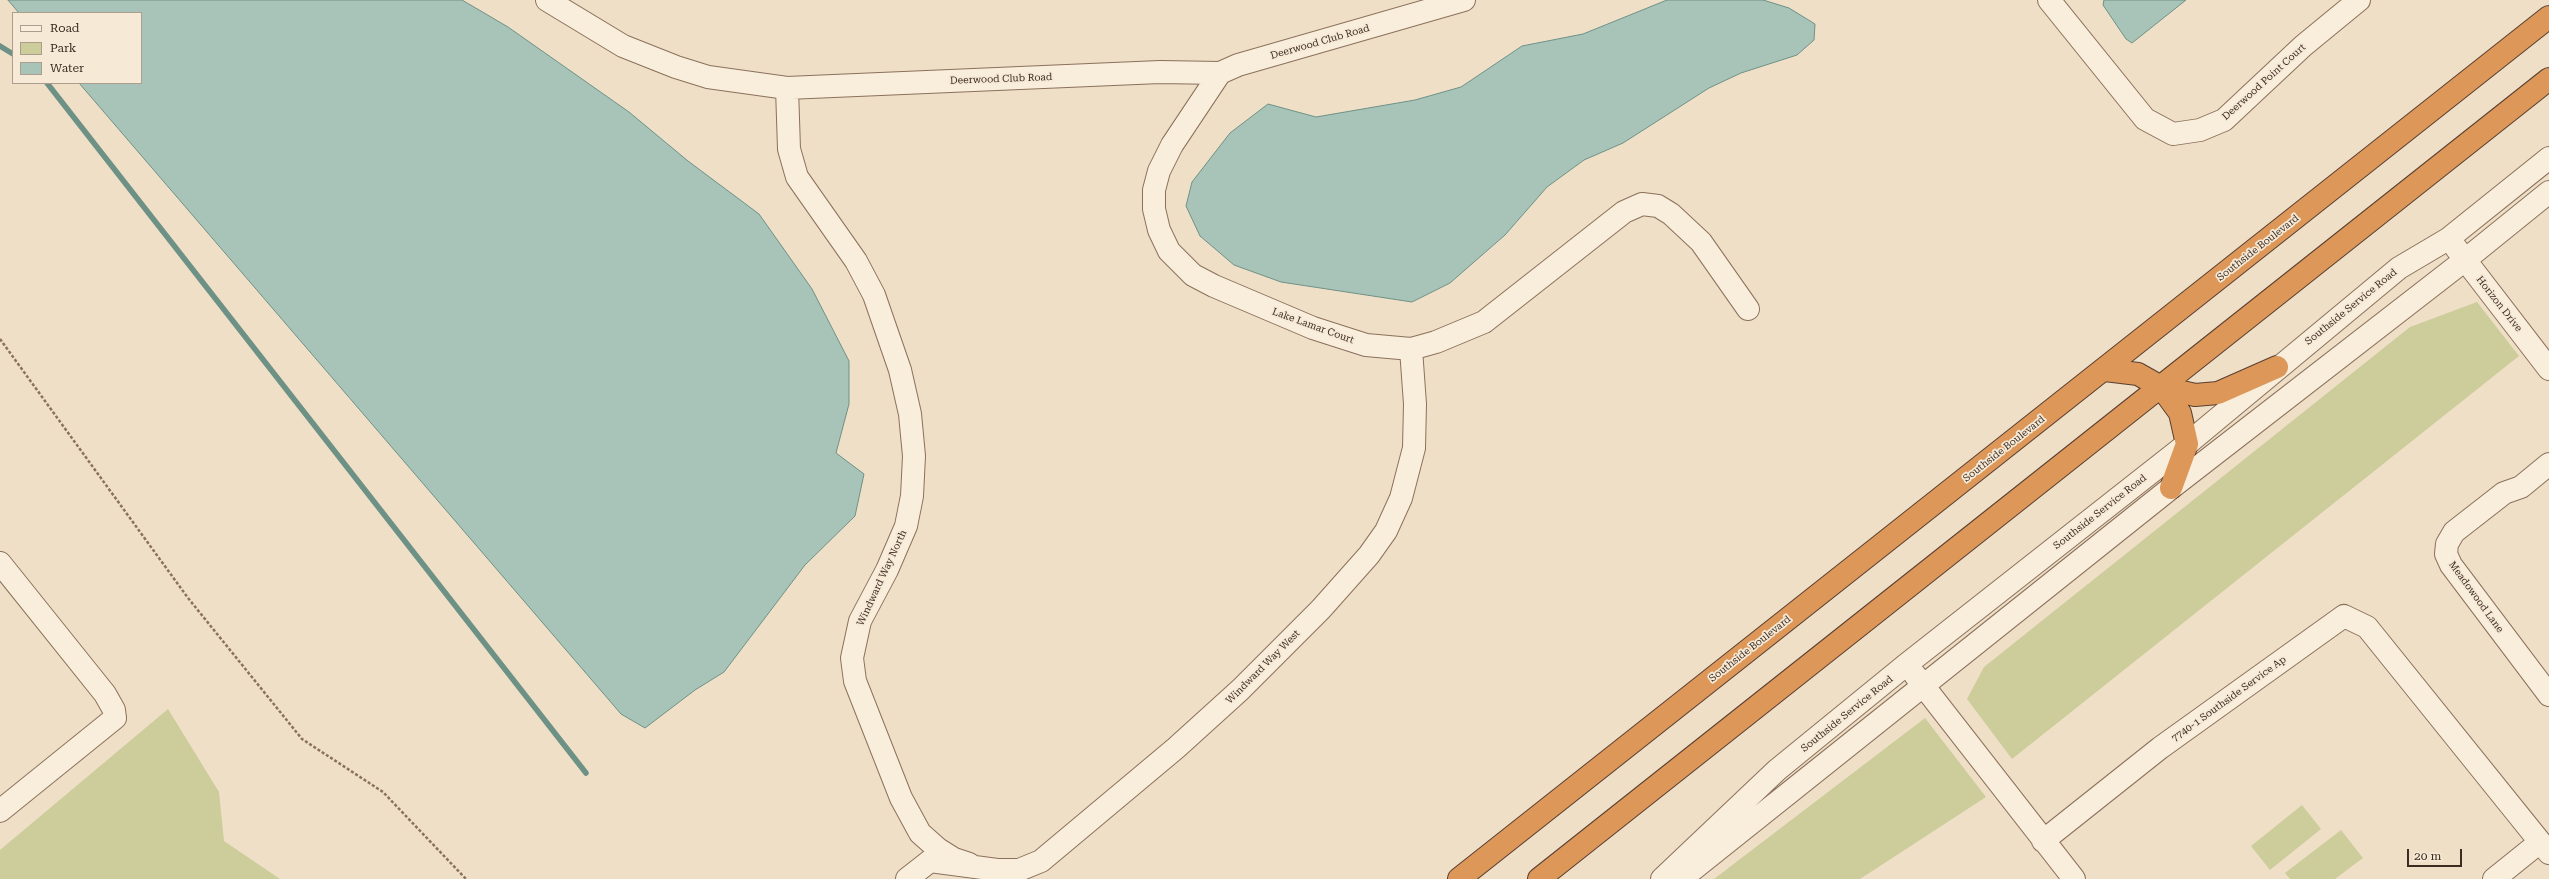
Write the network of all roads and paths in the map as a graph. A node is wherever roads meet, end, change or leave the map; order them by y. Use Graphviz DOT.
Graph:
graph roads {
  1 [pos="547,0"];
  2 [pos="1464,0"];
  3 [pos="2050,0"];
  4 [pos="2359,0"];
  5 [pos="2549,17"];
  6 [pos="1220,73"];
  7 [pos="2549,79"];
  8 [pos="787,88"];
  9 [pos="2549,158"];
  10 [pos="2549,192"];
  11 [pos="2448,239"];
  12 [pos="2465,260"];
  13 [pos="1748,309"];
  14 [pos="0,339"];
  15 [pos="1411,349"];
  16 [pos="2277,367"];
  17 [pos="2549,369"];
  18 [pos="2104,370"];
  19 [pos="2161,387"];
  20 [pos="2187,444"];
  21 [pos="2549,464"];
  22 [pos="2171,488"];
  23 [pos="0,563"];
  24 [pos="1907,664"];
  25 [pos="1924,687"];
  26 [pos="2549,695"];
  27 [pos="0,811"];
  28 [pos="2043,841"];
  29 [pos="2545,847"];
  30 [pos="971,872"];
  31 [pos="466,879"];
  32 [pos="907,879"];
  33 [pos="1459,879"];
  34 [pos="1540,879"];
  35 [pos="1662,879"];
  36 [pos="1681,879"];
  37 [pos="2074,879"];
  38 [pos="2494,879"];
  1 -- 8 [label="street, Deerwood Club Road"];
  2 -- 6 [label="street, Deerwood Club Road"];
  3 -- 4 [label="street, Deerwood Point Court"];
  5 -- 18 [label="highway, Southside Boulevard"];
  6 -- 8 [label="street, Deerwood Club Road"];
  6 -- 15 [label="street, Lake Lamar Court"];
  7 -- 19 [label="highway"];
  8 -- 30 [label="street, Windward Way North"];
  9 -- 11 [label="street, Southside Service Road"];
  10 -- 12 [label="street"];
  11 -- 12 [label="street, Horizon Drive"];
  11 -- 16 [label="street, Southside Service Road"];
  12 -- 17 [label="street, Horizon Drive"];
  12 -- 22 [label="street"];
  13 -- 15 [label="street, Lake Lamar Court"];
  14 -- 31 [label="path"];
  15 -- 30 [label="street, Windward Way West"];
  16 -- 19 [label="highway"];
  16 -- 20 [label="street, Southside Service Road"];
  18 -- 19 [label="highway"];
  18 -- 33 [label="highway, Southside Boulevard"];
  19 -- 20 [label="highway"];
  19 -- 34 [label="highway"];
  20 -- 22 [label="highway"];
  20 -- 24 [label="street, Southside Service Road"];
  21 -- 26 [label="street, Meadowood Lane"];
  22 -- 25 [label="street"];
  23 -- 27 [label="street"];
  24 -- 25 [label="street"];
  24 -- 35 [label="street, Southside Service Road"];
  25 -- 28 [label="street"];
  25 -- 36 [label="street"];
  28 -- 29 [label="street, 7740-1 Southside Service Ap"];
  28 -- 37 [label="street"];
  29 -- 38 [label="street"];
  30 -- 32 [label="street"];
}
